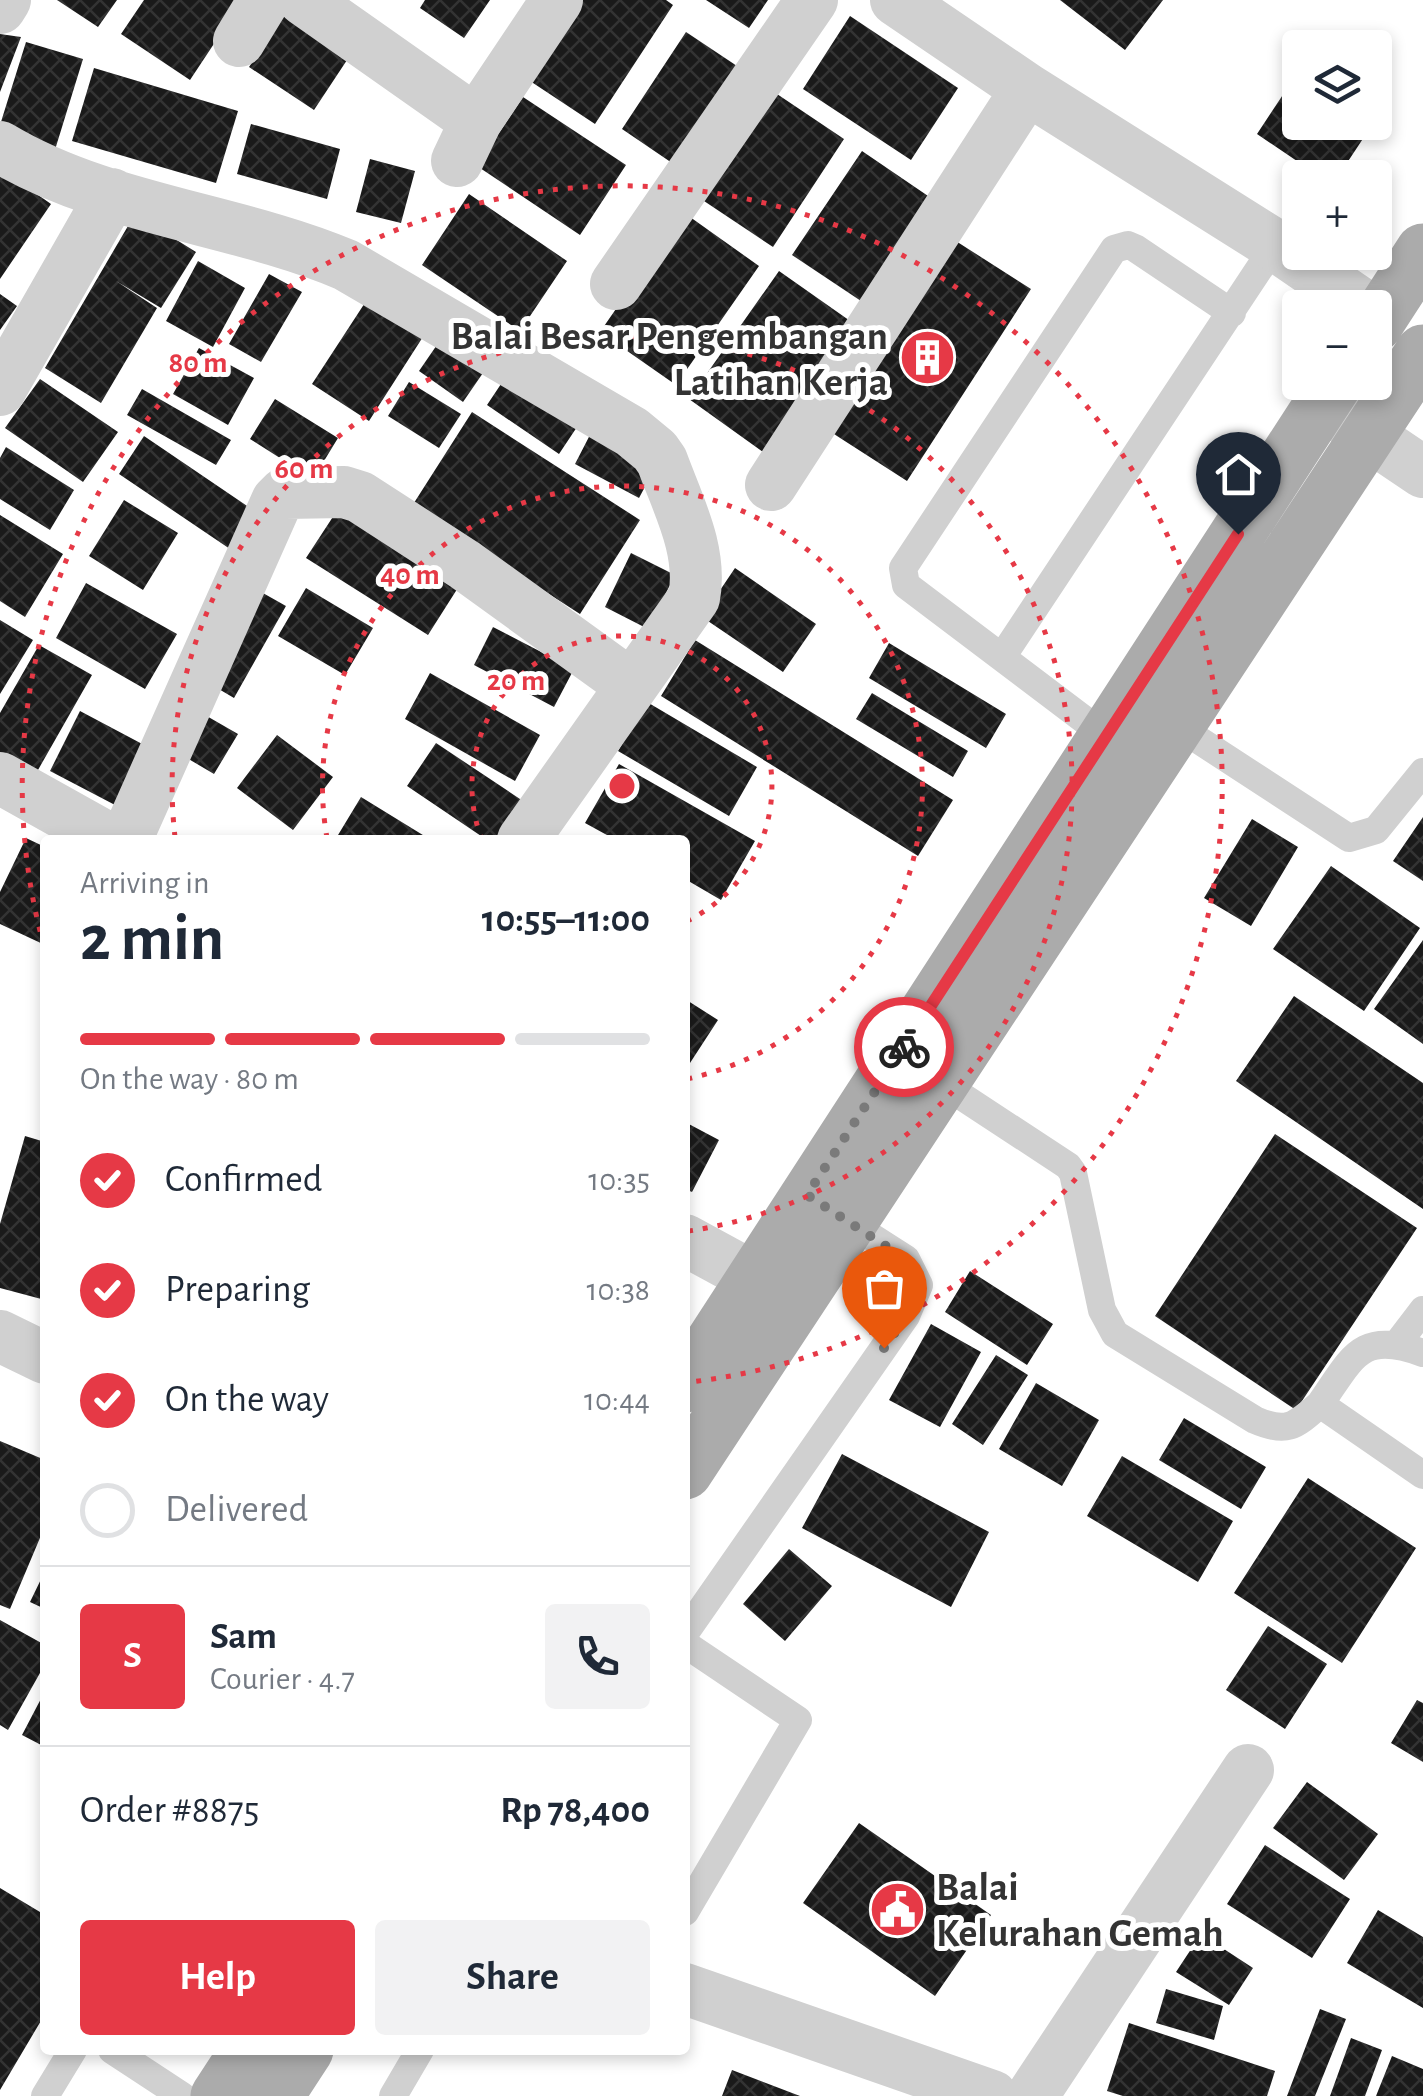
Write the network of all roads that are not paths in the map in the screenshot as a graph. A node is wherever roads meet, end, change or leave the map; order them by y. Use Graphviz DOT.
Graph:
graph roads {
  1 [pos="6,0"];
  2 [pos="304,0"];
  3 [pos="556,0"];
  4 [pos="812,0"];
  5 [pos="896,0"];
  6 [pos="0,8"];
  7 [pos="1027,89"];
  8 [pos="0,147"];
  9 [pos="112,194"];
  10 [pos="1275,245"];
  11 [pos="1423,251"];
  12 [pos="616,284"];
  13 [pos="1339,290"];
  14 [pos="1232,313"];
  15 [pos="1392,324"];
  16 [pos="0,390"];
  17 [pos="1324,400"];
  18 [pos="1335,400"];
  19 [pos="1376,400"];
  20 [pos="1369,433"];
  21 [pos="1423,472"];
  22 [pos="771,485"];
  23 [pos="1002,657"];
  24 [pos="631,685"];
  25 [pos="1141,731"];
  26 [pos="1423,772"];
  27 [pos="0,778"];
  28 [pos="102,835"];
  29 [pos="128,835"];
  30 [pos="526,835"];
  31 [pos="920,1069"];
  32 [pos="828,1209"];
  33 [pos="690,1243"];
  34 [pos="774,1291"];
  35 [pos="1423,1310"];
  36 [pos="0,1336"];
  37 [pos="1410,1348"];
  38 [pos="40,1356"];
  39 [pos="690,1380"];
  40 [pos="1320,1404"];
  41 [pos="690,1462"];
  42 [pos="1423,1475"];
  43 [pos="690,1625"];
  44 [pos="690,1647"];
  45 [pos="1248,1770"];
  46 [pos="690,1904"];
  47 [pos="690,1991"];
  48 [pos="70,2055"];
  49 [pos="120,2055"];
  50 [pos="245,2055"];
  51 [pos="303,2055"];
  52 [pos="417,2055"];
  53 [pos="45,2096"];
  54 [pos="182,2096"];
  55 [pos="218,2096"];
  56 [pos="276,2096"];
  57 [pos="393,2096"];
  58 [pos="992,2096"];
  59 [pos="1032,2096"];
  1 -- 6 [label="street"];
  2 -- 3 [label="street"];
  4 -- 12 [label="street"];
  5 -- 7 [label="street"];
  7 -- 10 [label="street"];
  7 -- 22 [label="street"];
  8 -- 9 [label="street"];
  9 -- 16 [label="street"];
  9 -- 24 [label="street"];
  10 -- 13 [label="street"];
  10 -- 14 [label="lane"];
  11 -- 15 [label="main road"];
  14 -- 23 [label="lane"];
  14 -- 23 [label="lane"];
  17 -- 25 [label="main road"];
  18 -- 20 [label="street"];
  19 -- 20 [label="main road"];
  20 -- 21 [label="street"];
  20 -- 25 [label="main road"];
  23 -- 25 [label="lane"];
  24 -- 29 [label="street"];
  24 -- 30 [label="street"];
  25 -- 26 [label="lane"];
  25 -- 31 [label="main road"];
  27 -- 28 [label="street"];
  31 -- 32 [label="main road"];
  31 -- 40 [label="lane"];
  32 -- 34 [label="main road"];
  32 -- 43 [label="lane"];
  33 -- 34 [label="street"];
  34 -- 39 [label="main road"];
  34 -- 41 [label="main road"];
  35 -- 37 [label="lane"];
  36 -- 38 [label="street"];
  37 -- 40 [label="lane"];
  40 -- 42 [label="lane"];
  44 -- 46 [label="lane"];
  45 -- 59 [label="street"];
  47 -- 58 [label="street"];
  48 -- 53 [label="lane"];
  49 -- 54 [label="lane"];
  50 -- 55 [label="main road"];
  51 -- 56 [label="main road"];
  52 -- 57 [label="lane"];
}
